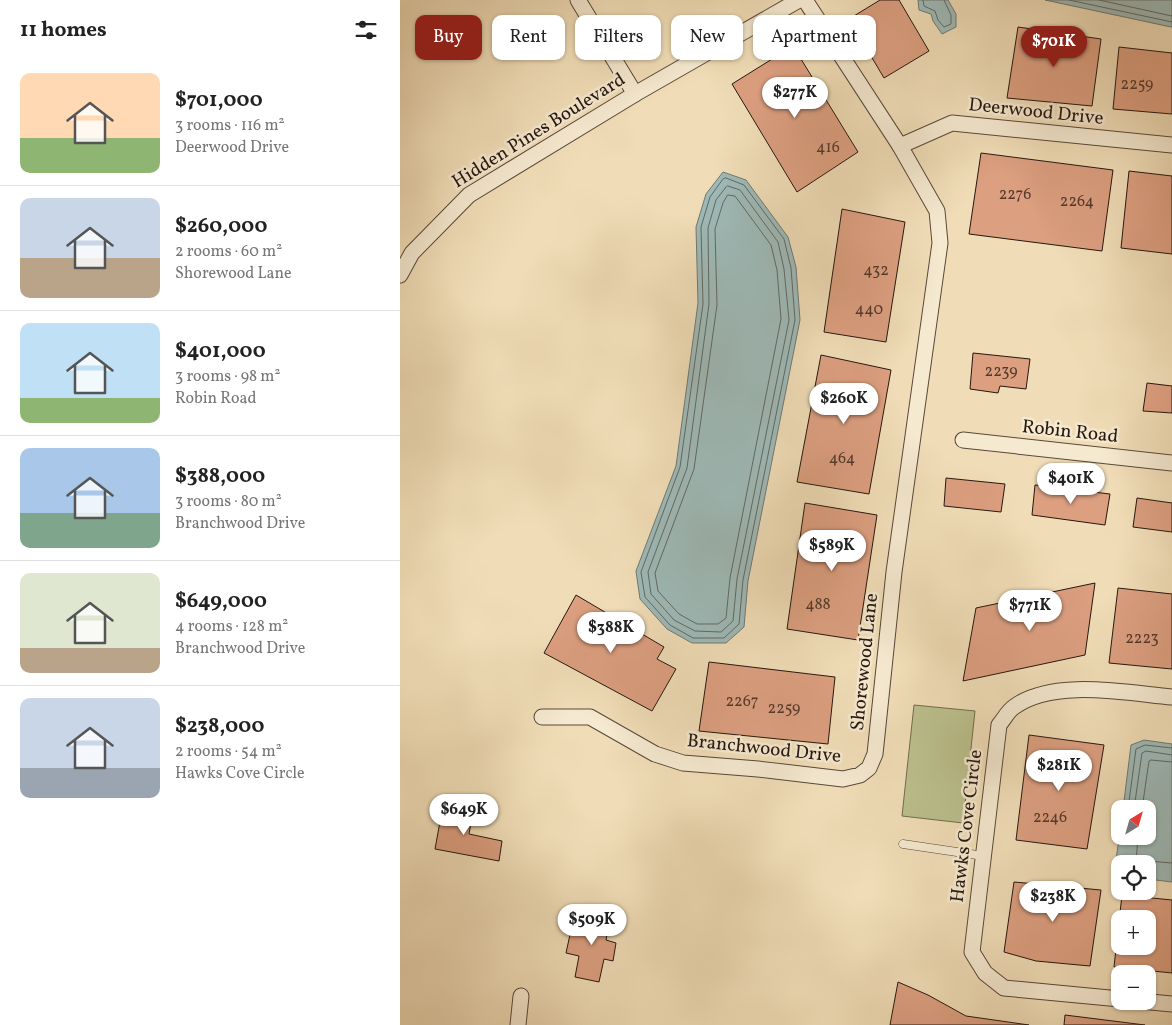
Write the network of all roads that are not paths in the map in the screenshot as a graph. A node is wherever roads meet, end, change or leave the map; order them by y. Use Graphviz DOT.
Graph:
graph roads {
  1 [pos="578,0"];
  2 [pos="799,0"];
  3 [pos="804,0"];
  4 [pos="635,94"];
  5 [pos="900,146"];
  6 [pos="1172,146"];
  7 [pos="400,275"];
  8 [pos="963,440"];
  9 [pos="1172,463"];
  10 [pos="1172,697"];
  11 [pos="542,717"];
  12 [pos="869,768"];
  13 [pos="903,844"];
  14 [pos="984,856"];
  15 [pos="521,996"];
  16 [pos="1111,998"];
  17 [pos="1156,1002"];
  18 [pos="1172,1004"];
  19 [pos="518,1025"];
  1 -- 4 [label="street"];
  2 -- 4 [label="street, Hidden Pines Boulevard"];
  3 -- 5 [label="street, Shorewood Lane"];
  4 -- 7 [label="street, Hidden Pines Boulevard"];
  5 -- 6 [label="street, Deerwood Drive"];
  5 -- 12 [label="street, Shorewood Lane"];
  8 -- 9 [label="street, Robin Road"];
  10 -- 14 [label="street, Hawks Cove Circle"];
  11 -- 12 [label="street, Branchwood Drive"];
  13 -- 14 [label="lane"];
  14 -- 16 [label="street, Hawks Cove Circle"];
  15 -- 19 [label="street"];
  17 -- 18 [label="street"];
}
